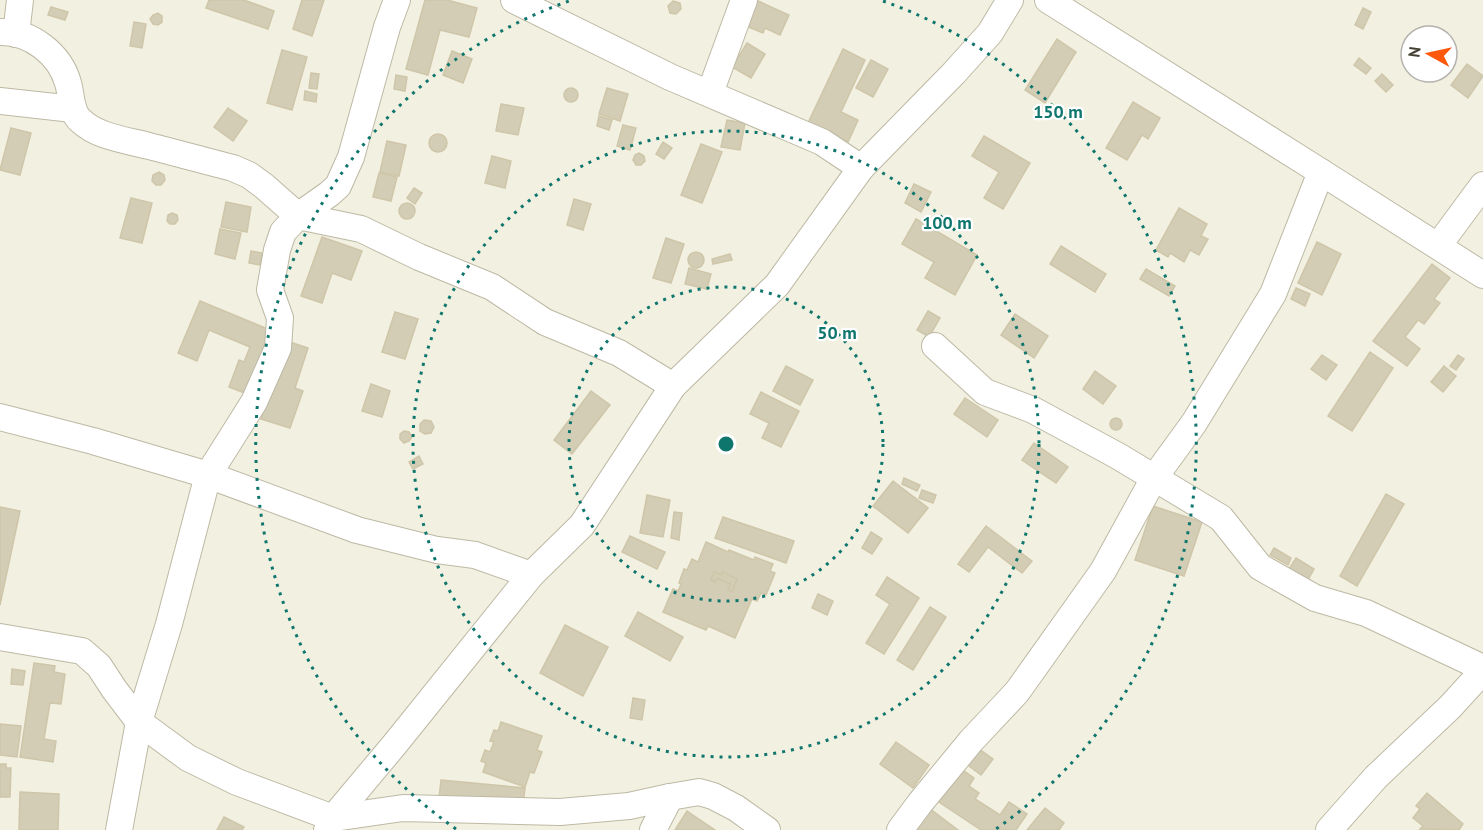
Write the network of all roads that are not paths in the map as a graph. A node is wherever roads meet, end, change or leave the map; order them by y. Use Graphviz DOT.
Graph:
graph roads {
  1 [pos="20,0"];
  2 [pos="397,0"];
  3 [pos="514,0"];
  4 [pos="744,0"];
  5 [pos="1010,0"];
  6 [pos="1048,0"];
  7 [pos="8,33"];
  8 [pos="710,93"];
  9 [pos="0,101"];
  10 [pos="73,109"];
  11 [pos="861,168"];
  12 [pos="1321,172"];
  13 [pos="1483,185"];
  14 [pos="298,216"];
  15 [pos="1438,246"];
  16 [pos="1483,275"];
  17 [pos="935,346"];
  18 [pos="674,386"];
  19 [pos="0,417"];
  20 [pos="208,475"];
  21 [pos="1154,478"];
  22 [pos="531,575"];
  23 [pos="0,637"];
  24 [pos="1483,670"];
  25 [pos="139,722"];
  26 [pos="670,797"];
  27 [pos="330,824"];
  28 [pos="119,830"];
  29 [pos="653,830"];
  30 [pos="767,830"];
  31 [pos="900,830"];
  32 [pos="1329,830"];
  1 -- 7 [label="street"];
  2 -- 14 [label="street"];
  3 -- 8 [label="street"];
  4 -- 8 [label="street"];
  5 -- 11 [label="street"];
  6 -- 12 [label="street"];
  7 -- 10 [label="street"];
  8 -- 11 [label="street"];
  9 -- 10 [label="street"];
  10 -- 14 [label="street"];
  11 -- 18 [label="street"];
  12 -- 15 [label="street"];
  12 -- 21 [label="street"];
  13 -- 15 [label="street"];
  14 -- 18 [label="street"];
  14 -- 20 [label="street"];
  15 -- 16 [label="street"];
  17 -- 21 [label="street"];
  18 -- 22 [label="street"];
  19 -- 20 [label="street"];
  20 -- 22 [label="street"];
  20 -- 25 [label="street"];
  21 -- 24 [label="street"];
  21 -- 31 [label="street"];
  22 -- 27 [label="street"];
  23 -- 25 [label="street"];
  24 -- 32 [label="street"];
  25 -- 27 [label="street"];
  25 -- 28 [label="street"];
  26 -- 27 [label="street"];
  26 -- 29 [label="street"];
  26 -- 30 [label="street"];
}
